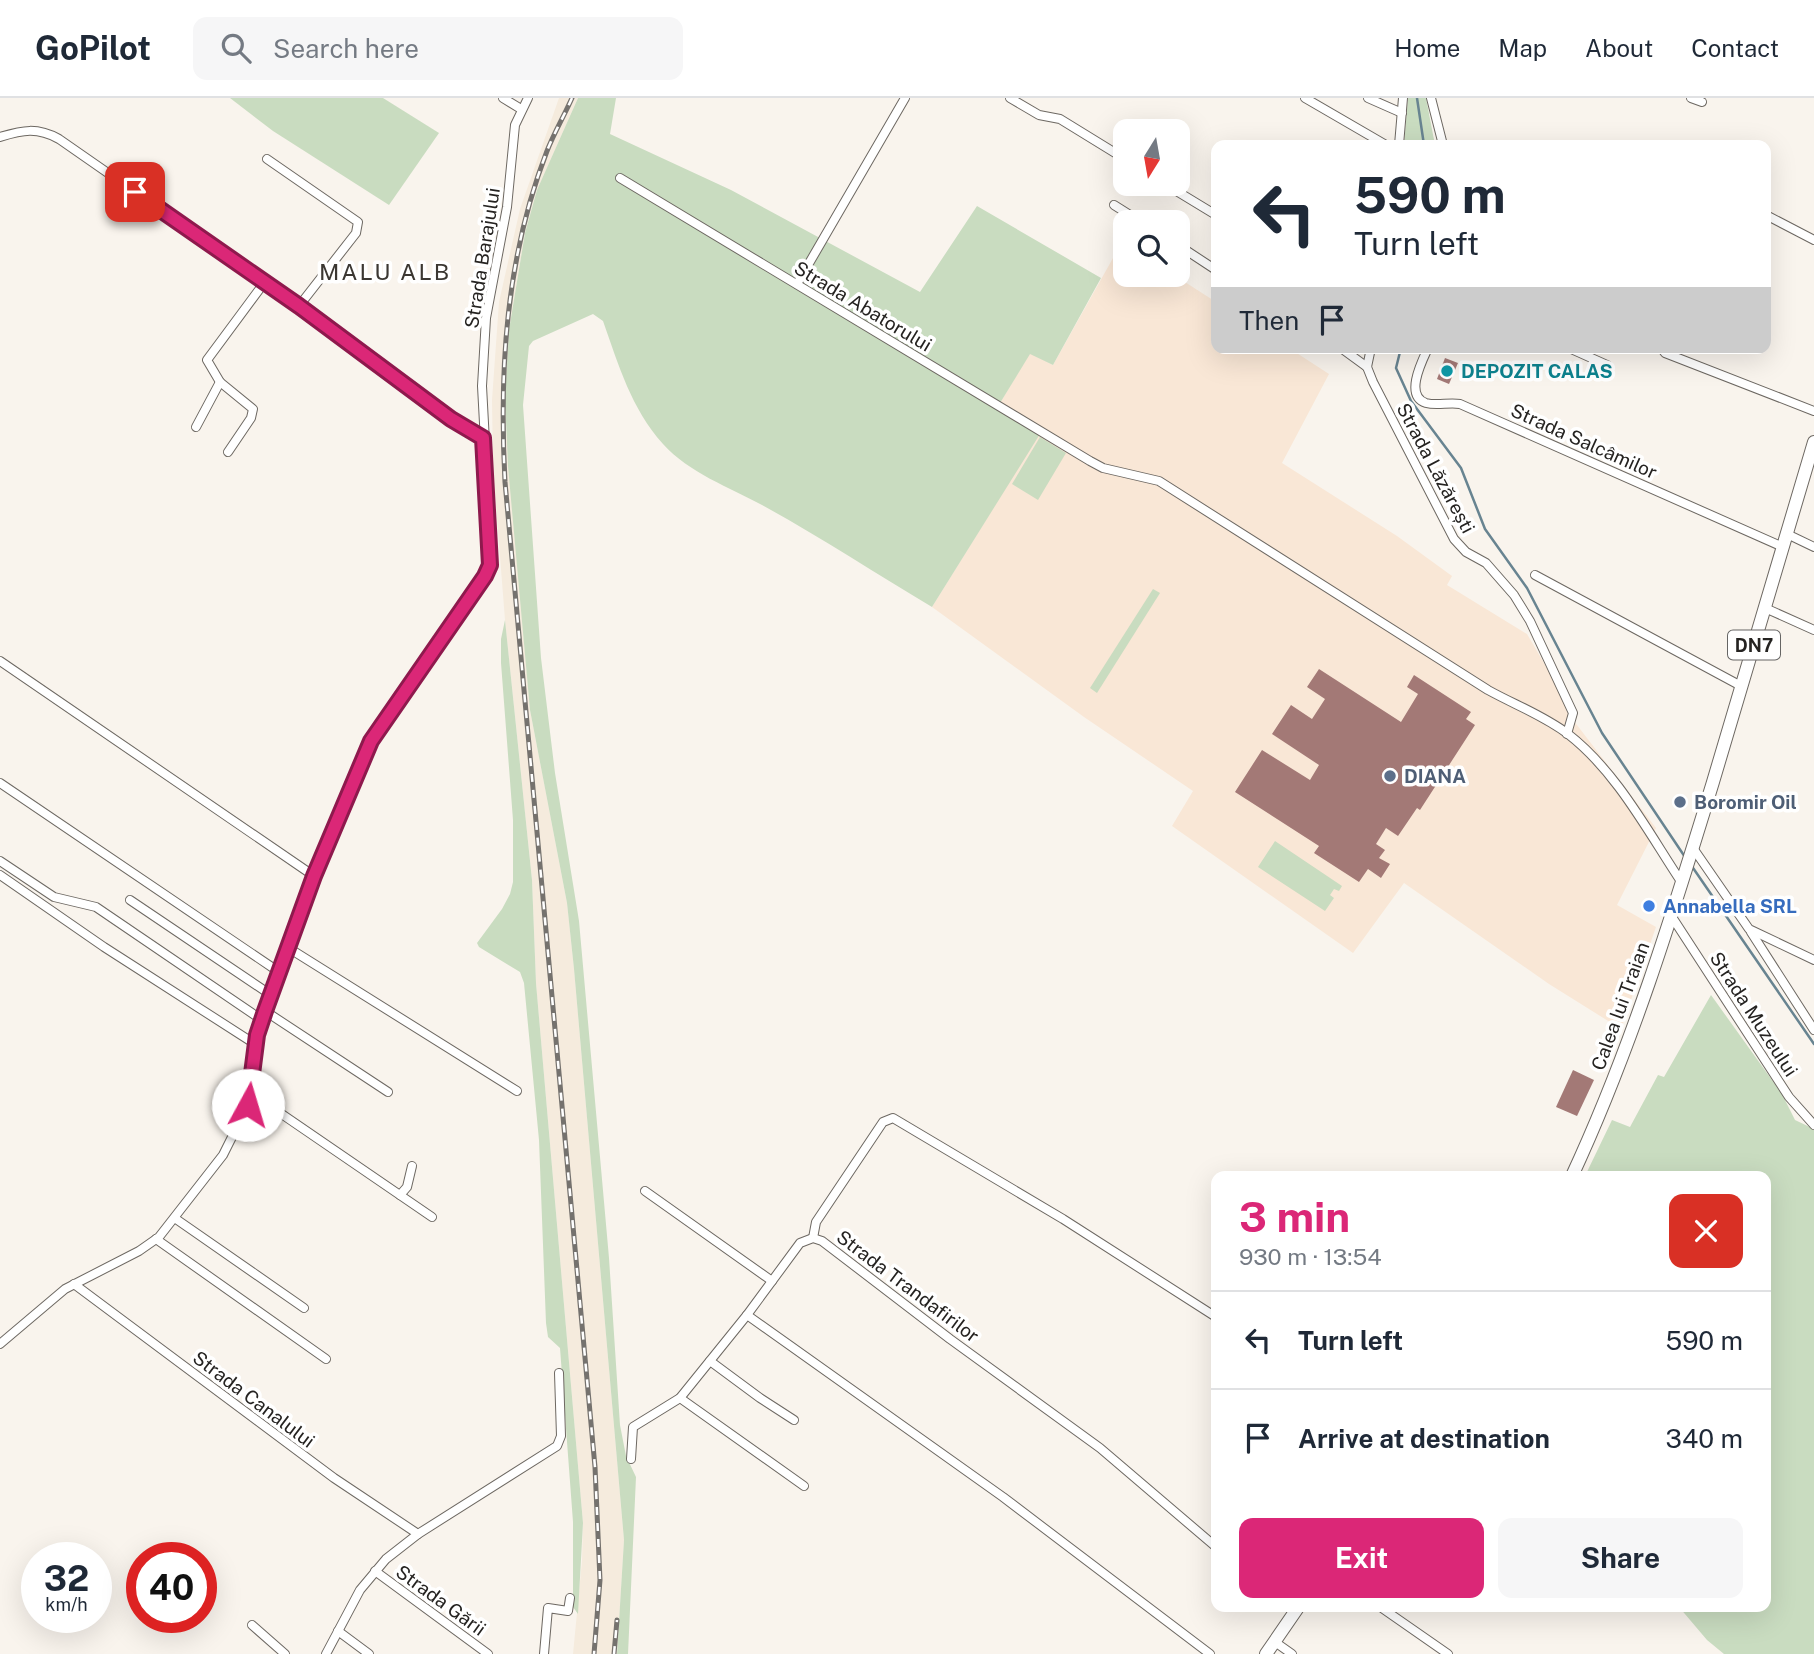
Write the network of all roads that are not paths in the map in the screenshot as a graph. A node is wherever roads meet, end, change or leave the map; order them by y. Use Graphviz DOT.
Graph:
graph roads {
  1 [pos="503,98"];
  2 [pos="528,98"];
  3 [pos="905,98"];
  4 [pos="1010,98"];
  5 [pos="1305,98"];
  6 [pos="1368,98"];
  7 [pos="1404,98"];
  8 [pos="1431,98"];
  9 [pos="1691,98"];
  10 [pos="1702,102"];
  11 [pos="521,109"];
  12 [pos="1402,113"];
  13 [pos="0,137"];
  14 [pos="1377,140"];
  15 [pos="1399,140"];
  16 [pos="1442,140"];
  17 [pos="1113,152"];
  18 [pos="267,159"];
  19 [pos="620,178"];
  20 [pos="1185,196"];
  21 [pos="1114,205"];
  22 [pos="1122,210"];
  23 [pos="1211,212"];
  24 [pos="1771,218"];
  25 [pos="1814,240"];
  26 [pos="1190,253"];
  27 [pos="1211,267"];
  28 [pos="264,283"];
  29 [pos="797,285"];
  30 [pos="299,306"];
  31 [pos="1349,354"];
  32 [pos="1370,354"];
  33 [pos="1426,354"];
  34 [pos="1582,354"];
  35 [pos="1668,354"];
  36 [pos="1607,365"];
  37 [pos="1367,367"];
  38 [pos="220,382"];
  39 [pos="1814,411"];
  40 [pos="196,427"];
  41 [pos="483,438"];
  42 [pos="1814,442"];
  43 [pos="228,452"];
  44 [pos="1787,534"];
  45 [pos="1783,547"];
  46 [pos="1814,547"];
  47 [pos="1535,575"];
  48 [pos="1765,608"];
  49 [pos="1814,630"];
  50 [pos="0,661"];
  51 [pos="1741,686"];
  52 [pos="1567,734"];
  53 [pos="0,783"];
  54 [pos="1692,851"];
  55 [pos="0,861"];
  56 [pos="0,875"];
  57 [pos="314,876"];
  58 [pos="1682,883"];
  59 [pos="130,900"];
  60 [pos="1672,917"];
  61 [pos="1749,929"];
  62 [pos="287,947"];
  63 [pos="1814,960"];
  64 [pos="279,972"];
  65 [pos="271,995"];
  66 [pos="265,1011"];
  67 [pos="262,1020"];
  68 [pos="1814,1030"];
  69 [pos="255,1044"];
  70 [pos="388,1091"];
  71 [pos="517,1091"];
  72 [pos="251,1093"];
  73 [pos="1814,1125"];
  74 [pos="412,1166"];
  75 [pos="1574,1171"];
  76 [pos="645,1191"];
  77 [pos="400,1195"];
  78 [pos="432,1217"];
  79 [pos="176,1219"];
  80 [pos="813,1237"];
  81 [pos="156,1239"];
  82 [pos="772,1281"];
  83 [pos="74,1283"];
  84 [pos="304,1308"];
  85 [pos="1211,1314"];
  86 [pos="747,1315"];
  87 [pos="0,1344"];
  88 [pos="326,1359"];
  89 [pos="710,1361"];
  90 [pos="559,1373"];
  91 [pos="680,1398"];
  92 [pos="794,1420"];
  93 [pos="631,1459"];
  94 [pos="804,1486"];
  95 [pos="418,1534"];
  96 [pos="1211,1543"];
  97 [pos="375,1571"];
  98 [pos="570,1598"];
  99 [pos="1293,1612"];
  100 [pos="1388,1612"];
  101 [pos="252,1625"];
  102 [pos="338,1631"];
  103 [pos="1275,1642"];
  104 [pos="285,1654"];
  105 [pos="326,1654"];
  106 [pos="369,1654"];
  107 [pos="488,1654"];
  108 [pos="544,1654"];
  109 [pos="1210,1654"];
  110 [pos="1266,1654"];
  111 [pos="1292,1654"];
  112 [pos="1448,1654"];
  1 -- 11 [label="street"];
  2 -- 11 [label="street, Strada Barajului"];
  3 -- 29 [label="street"];
  4 -- 17 [label="street"];
  5 -- 14 [label="street"];
  6 -- 12 [label="street"];
  7 -- 12 [label="street"];
  8 -- 16 [label="street"];
  9 -- 10 [label="street"];
  11 -- 41 [label="street, Strada Barajului"];
  12 -- 15 [label="street"];
  13 -- 28 [label="street"];
  18 -- 30 [label="street"];
  19 -- 29 [label="street, Strada Abatorului"];
  20 -- 23 [label="street"];
  21 -- 22 [label="street"];
  24 -- 25 [label="street"];
  26 -- 27 [label="street"];
  28 -- 30 [label="street"];
  28 -- 38 [label="street"];
  29 -- 52 [label="street, Strada Abatorului"];
  30 -- 41 [label="street"];
  31 -- 37 [label="street"];
  32 -- 37 [label="street"];
  33 -- 45 [label="street, Strada Salcâmilor"];
  34 -- 36 [label="street"];
  35 -- 39 [label="street"];
  37 -- 52 [label="street, Strada Lăzărești"];
  38 -- 40 [label="street"];
  38 -- 43 [label="street"];
  41 -- 57 [label="street, Strada Barajului"];
  42 -- 44 [label="highway, Calea lui Traian / DN7"];
  44 -- 45 [label="highway, Calea lui Traian / DN7"];
  44 -- 46 [label="street"];
  45 -- 48 [label="highway, Calea lui Traian / DN7"];
  47 -- 51 [label="street"];
  48 -- 49 [label="street"];
  48 -- 51 [label="highway, Calea lui Traian / DN7"];
  50 -- 57 [label="street"];
  51 -- 54 [label="highway, Calea lui Traian / DN7"];
  52 -- 58 [label="street, Strada Abatorului"];
  53 -- 64 [label="street"];
  54 -- 58 [label="highway, Calea lui Traian / DN7"];
  54 -- 61 [label="street"];
  55 -- 67 [label="street"];
  56 -- 69 [label="street"];
  57 -- 62 [label="street, Strada Barajului"];
  58 -- 60 [label="highway, Calea lui Traian / DN7"];
  59 -- 65 [label="street"];
  60 -- 73 [label="street, Strada Muzeului"];
  60 -- 75 [label="highway, Calea lui Traian / DN7"];
  61 -- 63 [label="street"];
  61 -- 68 [label="street"];
  62 -- 64 [label="street, Strada Barajului"];
  62 -- 71 [label="street"];
  64 -- 65 [label="street, Strada Barajului"];
  65 -- 66 [label="street, Strada Barajului"];
  66 -- 67 [label="street, Strada Barajului"];
  66 -- 70 [label="street"];
  67 -- 69 [label="street, Strada Barajului"];
  69 -- 72 [label="street, Strada Barajului"];
  72 -- 77 [label="street"];
  72 -- 79 [label="street, Strada Barajului"];
  74 -- 77 [label="street"];
  76 -- 82 [label="street"];
  77 -- 78 [label="street"];
  79 -- 81 [label="street, Strada Barajului"];
  79 -- 84 [label="street"];
  80 -- 82 [label="street, Strada Trandafirilor"];
  80 -- 85 [label="street"];
  80 -- 96 [label="street, Strada Trandafirilor"];
  81 -- 83 [label="street, Strada Barajului"];
  81 -- 88 [label="street"];
  82 -- 86 [label="street, Strada Trandafirilor"];
  83 -- 87 [label="street, Strada Barajului"];
  83 -- 95 [label="street, Strada Canalului"];
  86 -- 89 [label="street, Strada Trandafirilor"];
  86 -- 109 [label="street"];
  89 -- 91 [label="street, Strada Trandafirilor"];
  89 -- 92 [label="street"];
  90 -- 95 [label="street"];
  91 -- 93 [label="street, Strada Trandafirilor"];
  91 -- 94 [label="street"];
  95 -- 97 [label="street"];
  97 -- 102 [label="street"];
  97 -- 107 [label="street, Strada Gării"];
  98 -- 108 [label="street"];
  99 -- 103 [label="highway"];
  100 -- 112 [label="street"];
  101 -- 104 [label="street"];
  102 -- 105 [label="street"];
  102 -- 106 [label="street"];
  103 -- 110 [label="highway"];
  103 -- 111 [label="street"];
}
